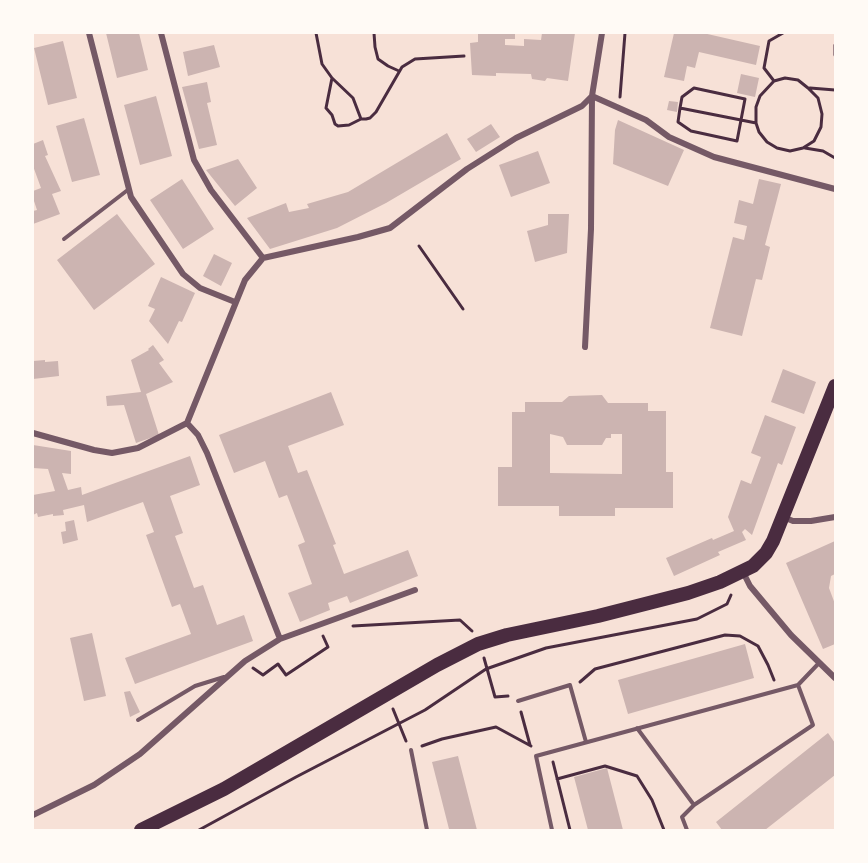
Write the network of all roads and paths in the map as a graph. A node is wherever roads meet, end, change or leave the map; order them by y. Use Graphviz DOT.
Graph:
graph roads {
  1 [pos="89,33"];
  2 [pos="161,33"];
  3 [pos="316,33"];
  4 [pos="374,33"];
  5 [pos="602,33"];
  6 [pos="625,33"];
  7 [pos="783,33"];
  8 [pos="835,45"];
  9 [pos="835,55"];
  10 [pos="464,56"];
  11 [pos="399,70"];
  12 [pos="332,78"];
  13 [pos="774,81"];
  14 [pos="808,88"];
  15 [pos="835,90"];
  16 [pos="592,96"];
  17 [pos="619,108"];
  18 [pos="680,108"];
  19 [pos="361,119"];
  20 [pos="741,120"];
  21 [pos="756,123"];
  22 [pos="803,148"];
  23 [pos="835,158"];
  24 [pos="129,189"];
  25 [pos="835,189"];
  26 [pos="64,239"];
  27 [pos="419,246"];
  28 [pos="263,258"];
  29 [pos="235,302"];
  30 [pos="463,309"];
  31 [pos="585,347"];
  32 [pos="835,386"];
  33 [pos="187,423"];
  34 [pos="33,433"];
  35 [pos="783,517"];
  36 [pos="835,517"];
  37 [pos="743,572"];
  38 [pos="415,590"];
  39 [pos="336,623"];
  40 [pos="471,629"];
  41 [pos="280,639"];
  42 [pos="245,661"];
  43 [pos="819,663"];
  44 [pos="227,676"];
  45 [pos="835,678"];
  46 [pos="798,685"];
  47 [pos="571,689"];
  48 [pos="777,690"];
  49 [pos="385,695"];
  50 [pos="518,701"];
  51 [pos="138,720"];
  52 [pos="398,724"];
  53 [pos="638,728"];
  54 [pos="586,742"];
  55 [pos="411,750"];
  56 [pos="560,754"];
  57 [pos="536,756"];
  58 [pos="557,779"];
  59 [pos="694,805"];
  60 [pos="33,815"];
  61 [pos="141,830"];
  62 [pos="199,830"];
  63 [pos="427,830"];
  64 [pos="552,830"];
  65 [pos="570,830"];
  66 [pos="664,830"];
  67 [pos="687,830"];
  1 -- 24 [label="street"];
  2 -- 28 [label="street"];
  3 -- 12 [label="path"];
  4 -- 11 [label="path"];
  5 -- 16 [label="street"];
  6 -- 17 [label="path"];
  7 -- 13 [label="path"];
  8 -- 9 [label="path"];
  10 -- 11 [label="path"];
  11 -- 19 [label="path"];
  12 -- 19 [label="path"];
  12 -- 19 [label="path"];
  13 -- 14 [label="path"];
  13 -- 21 [label="path"];
  14 -- 15 [label="path"];
  14 -- 22 [label="path"];
  16 -- 17 [label="street"];
  16 -- 28 [label="street"];
  16 -- 31 [label="street"];
  17 -- 25 [label="street"];
  18 -- 20 [label="path"];
  18 -- 20 [label="path"];
  18 -- 20 [label="path"];
  20 -- 21 [label="path"];
  21 -- 22 [label="path"];
  22 -- 23 [label="path"];
  24 -- 26 [label="lane"];
  24 -- 29 [label="street"];
  27 -- 30 [label="path"];
  28 -- 29 [label="street"];
  29 -- 33 [label="street"];
  32 -- 35 [label="main road"];
  33 -- 34 [label="street"];
  33 -- 41 [label="street"];
  35 -- 36 [label="street"];
  35 -- 37 [label="main road"];
  37 -- 43 [label="street"];
  37 -- 49 [label="main road"];
  37 -- 52 [label="path"];
  38 -- 39 [label="street"];
  39 -- 40 [label="path"];
  39 -- 41 [label="street"];
  39 -- 42 [label="path"];
  41 -- 42 [label="street"];
  42 -- 44 [label="street"];
  43 -- 45 [label="street"];
  43 -- 46 [label="lane"];
  44 -- 51 [label="lane"];
  44 -- 60 [label="street"];
  46 -- 48 [label="lane"];
  46 -- 59 [label="lane"];
  47 -- 48 [label="path"];
  47 -- 50 [label="lane"];
  47 -- 54 [label="lane"];
  48 -- 53 [label="lane"];
  49 -- 52 [label="path"];
  49 -- 61 [label="main road"];
  52 -- 55 [label="path"];
  52 -- 62 [label="path"];
  53 -- 54 [label="lane"];
  53 -- 59 [label="lane"];
  54 -- 57 [label="lane"];
  55 -- 57 [label="path"];
  55 -- 63 [label="lane"];
  56 -- 58 [label="path"];
  57 -- 64 [label="lane"];
  58 -- 65 [label="path"];
  58 -- 66 [label="path"];
  59 -- 67 [label="lane"];
}
